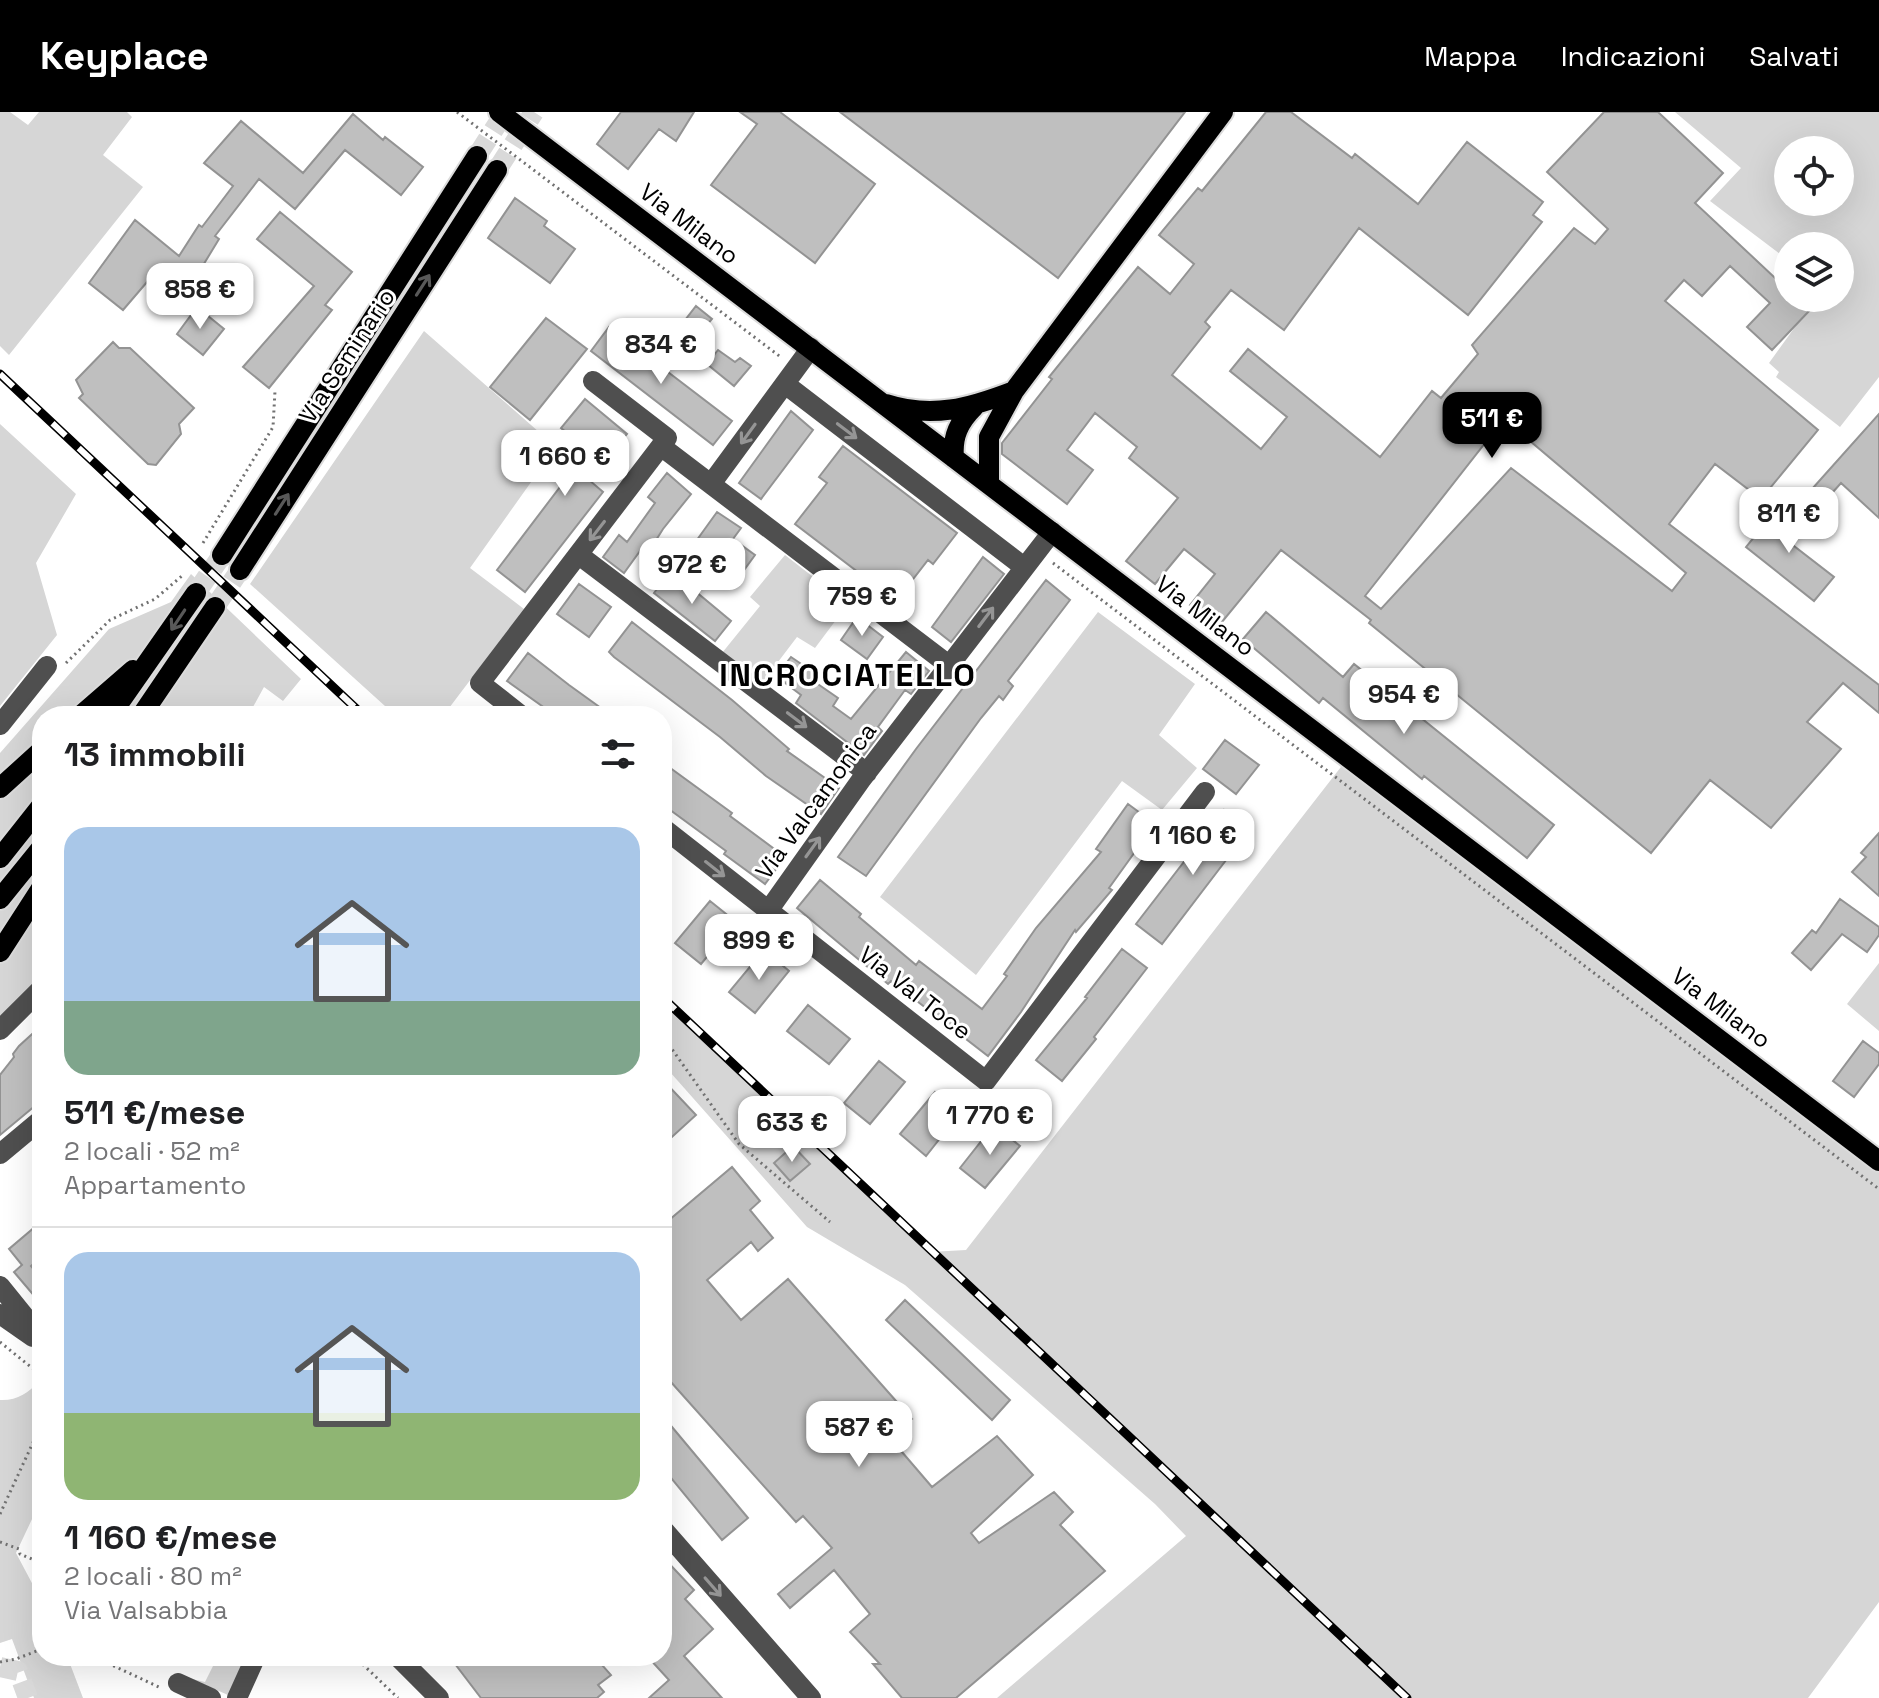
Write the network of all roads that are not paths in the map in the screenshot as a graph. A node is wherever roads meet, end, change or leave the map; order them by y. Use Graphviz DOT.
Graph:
graph roads {
  1 [pos="499,112"];
  2 [pos="1223,112"];
  3 [pos="477,156"];
  4 [pos="497,170"];
  5 [pos="811,348"];
  6 [pos="790,376"];
  7 [pos="593,381"];
  8 [pos="1014,391"];
  9 [pos="881,402"];
  10 [pos="974,407"];
  11 [pos="989,437"];
  12 [pos="662,447"];
  13 [pos="954,458"];
  14 [pos="711,484"];
  15 [pos="989,484"];
  16 [pos="1052,532"];
  17 [pos="222,555"];
  18 [pos="579,555"];
  19 [pos="1038,560"];
  20 [pos="240,570"];
  21 [pos="196,593"];
  22 [pos="215,607"];
  23 [pos="160,646"];
  24 [pos="47,666"];
  25 [pos="950,666"];
  26 [pos="91,706"];
  27 [pos="117,706"];
  28 [pos="150,706"];
  29 [pos="509,706"];
  30 [pos="0,725"];
  31 [pos="32,759"];
  32 [pos="867,773"];
  33 [pos="0,788"];
  34 [pos="1205,792"];
  35 [pos="32,818"];
  36 [pos="672,835"];
  37 [pos="0,858"];
  38 [pos="32,859"];
  39 [pos="0,899"];
  40 [pos="32,902"];
  41 [pos="768,911"];
  42 [pos="0,952"];
  43 [pos="32,998"];
  44 [pos="0,1030"];
  45 [pos="32,1127"];
  46 [pos="0,1154"];
  47 [pos="1879,1161"];
  48 [pos="0,1286"];
  49 [pos="0,1314"];
  50 [pos="32,1327"];
  51 [pos="32,1334"];
  52 [pos="672,1539"];
  53 [pos="251,1666"];
  54 [pos="407,1666"];
  55 [pos="176,1688"];
  56 [pos="211,1698"];
  57 [pos="237,1698"];
  58 [pos="439,1698"];
  59 [pos="811,1698"];
  1 -- 5 [label="main road, Via Milano"];
  2 -- 8 [label="main road"];
  3 -- 17 [label="main road, Via Seminario"];
  20 -- 4 [label="main road, Via Seminario, one-way"];
  5 -- 6 [label="street"];
  5 -- 9 [label="main road, Via Milano"];
  6 -- 14 [label="street, one-way"];
  6 -- 19 [label="street, one-way"];
  7 -- 12 [label="street"];
  8 -- 10 [label="main road"];
  8 -- 11 [label="main road"];
  9 -- 10 [label="main road"];
  9 -- 13 [label="main road, Via Milano"];
  10 -- 13 [label="main road"];
  11 -- 13 [label="main road"];
  11 -- 15 [label="main road"];
  12 -- 14 [label="street"];
  12 -- 18 [label="street, one-way"];
  13 -- 15 [label="main road, Via Milano"];
  14 -- 25 [label="street"];
  15 -- 16 [label="main road, Via Milano"];
  16 -- 19 [label="street, Via Valcamonica"];
  16 -- 47 [label="main road, Via Milano"];
  18 -- 29 [label="street"];
  18 -- 32 [label="street, one-way"];
  25 -- 19 [label="street, Via Valcamonica, one-way"];
  21 -- 23 [label="main road, one-way"];
  22 -- 28 [label="main road"];
  23 -- 26 [label="main road"];
  23 -- 27 [label="main road"];
  24 -- 30 [label="street"];
  25 -- 32 [label="street, Via Valcamonica"];
  31 -- 33 [label="main road"];
  41 -- 32 [label="street, Via Valcamonica, one-way"];
  34 -- 41 [label="street, Via Val Toce"];
  35 -- 37 [label="main road"];
  36 -- 41 [label="street, Via Val Toce, one-way"];
  38 -- 39 [label="main road"];
  40 -- 42 [label="main road"];
  43 -- 44 [label="street"];
  45 -- 46 [label="street"];
  48 -- 50 [label="street"];
  49 -- 51 [label="street"];
  52 -- 59 [label="street, one-way"];
  53 -- 57 [label="street"];
  54 -- 58 [label="street"];
  55 -- 56 [label="street"];
}
